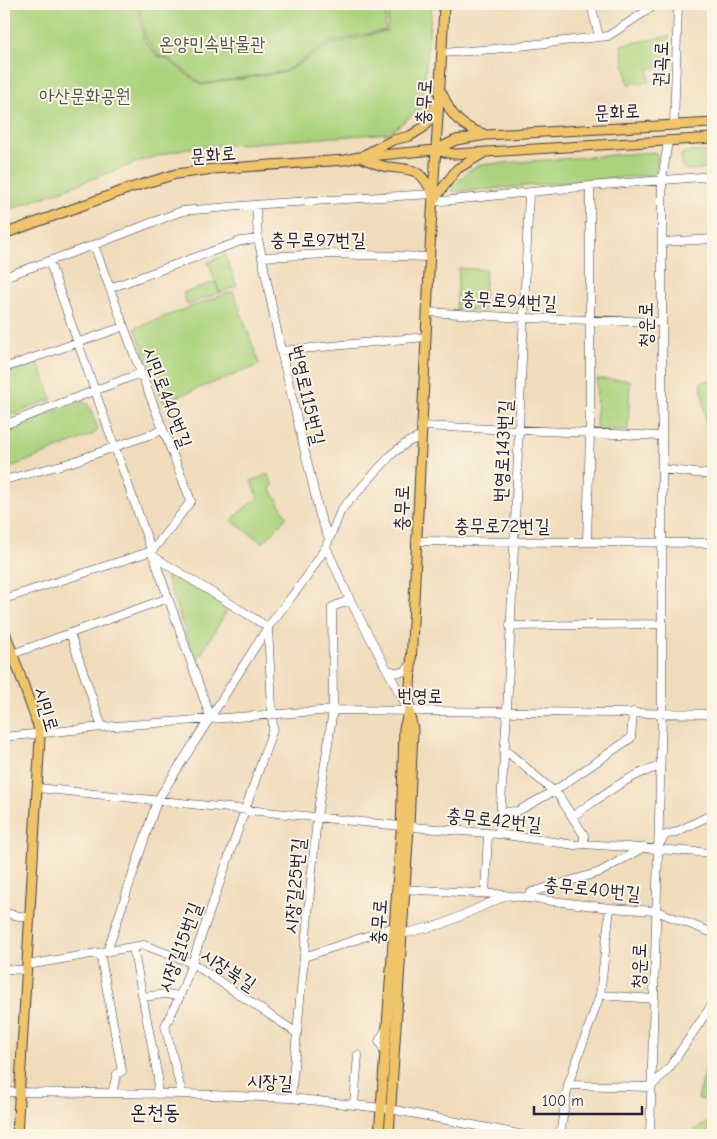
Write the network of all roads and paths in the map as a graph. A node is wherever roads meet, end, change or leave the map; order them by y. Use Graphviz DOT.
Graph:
graph roads {
  1 [pos="444,4"];
  2 [pos="591,4"];
  3 [pos="657,4"];
  4 [pos="678,4"];
  5 [pos="599,37"];
  6 [pos="442,53"];
  7 [pos="440,91"];
  8 [pos="713,123"];
  9 [pos="674,124"];
  10 [pos="486,135"];
  11 [pos="713,138"];
  12 [pos="668,141"];
  13 [pos="435,150"];
  14 [pos="488,152"];
  15 [pos="359,157"];
  16 [pos="713,176"];
  17 [pos="662,180"];
  18 [pos="590,186"];
  19 [pos="529,192"];
  20 [pos="433,198"];
  21 [pos="256,205"];
  22 [pos="4,234"];
  23 [pos="258,239"];
  24 [pos="713,239"];
  25 [pos="662,242"];
  26 [pos="94,245"];
  27 [pos="262,257"];
  28 [pos="430,257"];
  29 [pos="49,261"];
  30 [pos="4,277"];
  31 [pos="110,288"];
  32 [pos="427,312"];
  33 [pos="524,318"];
  34 [pos="590,320"];
  35 [pos="662,322"];
  36 [pos="117,330"];
  37 [pos="426,337"];
  38 [pos="78,342"];
  39 [pos="281,351"];
  40 [pos="4,368"];
  41 [pos="141,373"];
  42 [pos="95,390"];
  43 [pos="4,425"];
  44 [pos="421,426"];
  45 [pos="163,430"];
  46 [pos="520,430"];
  47 [pos="590,433"];
  48 [pos="662,436"];
  49 [pos="420,437"];
  50 [pos="115,447"];
  51 [pos="662,469"];
  52 [pos="713,475"];
  53 [pos="4,480"];
  54 [pos="416,541"];
  55 [pos="514,541"];
  56 [pos="587,542"];
  57 [pos="662,542"];
  58 [pos="713,542"];
  59 [pos="328,543"];
  60 [pos="152,554"];
  61 [pos="168,598"];
  62 [pos="4,599"];
  63 [pos="350,600"];
  64 [pos="662,624"];
  65 [pos="510,626"];
  66 [pos="268,627"];
  67 [pos="4,629"];
  68 [pos="70,633"];
  69 [pos="8,655"];
  70 [pos="411,661"];
  71 [pos="388,670"];
  72 [pos="333,710"];
  73 [pos="409,711"];
  74 [pos="507,712"];
  75 [pos="633,712"];
  76 [pos="662,713"];
  77 [pos="272,714"];
  78 [pos="713,714"];
  79 [pos="211,719"];
  80 [pos="102,727"];
  81 [pos="40,732"];
  82 [pos="4,737"];
  83 [pos="504,749"];
  84 [pos="660,767"];
  85 [pos="38,788"];
  86 [pos="554,791"];
  87 [pos="157,801"];
  88 [pos="244,810"];
  89 [pos="501,812"];
  90 [pos="713,814"];
  91 [pos="573,816"];
  92 [pos="317,817"];
  93 [pos="405,827"];
  94 [pos="488,834"];
  95 [pos="499,834"];
  96 [pos="584,844"];
  97 [pos="644,847"];
  98 [pos="658,848"];
  99 [pos="713,853"];
  100 [pos="401,888"];
  101 [pos="485,894"];
  102 [pos="506,895"];
  103 [pos="525,898"];
  104 [pos="610,908"];
  105 [pos="656,911"];
  106 [pos="4,913"];
  107 [pos="30,918"];
  108 [pos="394,927"];
  109 [pos="713,932"];
  110 [pos="402,934"];
  111 [pos="133,947"];
  112 [pos="104,952"];
  113 [pos="304,957"];
  114 [pos="192,963"];
  115 [pos="27,967"];
  116 [pos="4,969"];
  117 [pos="600,995"];
  118 [pos="180,996"];
  119 [pos="143,997"];
  120 [pos="654,999"];
  121 [pos="713,1003"];
  122 [pos="297,1034"];
  123 [pos="358,1055"];
  124 [pos="568,1085"];
  125 [pos="651,1087"];
  126 [pos="4,1092"];
  127 [pos="20,1092"];
  128 [pos="112,1093"];
  129 [pos="157,1094"];
  130 [pos="182,1094"];
  131 [pos="291,1098"];
  132 [pos="354,1104"];
  133 [pos="381,1108"];
  134 [pos="390,1108"];
  135 [pos="479,1131"];
  136 [pos="17,1135"];
  137 [pos="379,1135"];
  138 [pos="389,1135"];
  139 [pos="519,1135"];
  140 [pos="560,1135"];
  141 [pos="650,1135"];
  1 -- 6 [label="main road, 충무로"];
  2 -- 5 [label="street"];
  3 -- 5 [label="street"];
  4 -- 9 [label="street, 권곡로"];
  5 -- 6 [label="street"];
  6 -- 7 [label="main road, 충무로"];
  7 -- 10 [label="main road"];
  7 -- 13 [label="main road, 충무로"];
  7 -- 15 [label="main road"];
  8 -- 9 [label="main road, 문화로"];
  9 -- 10 [label="main road, 문화로"];
  10 -- 13 [label="main road, 문화로"];
  11 -- 12 [label="main road, 문화로"];
  12 -- 14 [label="main road, 문화로"];
  12 -- 17 [label="street, 청운로"];
  13 -- 14 [label="main road, 문화로"];
  13 -- 15 [label="main road, 문화로"];
  13 -- 20 [label="main road, 충무로"];
  14 -- 20 [label="main road"];
  15 -- 20 [label="main road"];
  15 -- 22 [label="main road, 문화로"];
  16 -- 17 [label="street"];
  17 -- 18 [label="street"];
  17 -- 25 [label="street, 청운로"];
  18 -- 19 [label="street"];
  18 -- 34 [label="street"];
  19 -- 20 [label="street"];
  19 -- 33 [label="street, 번영로143번길"];
  20 -- 21 [label="street"];
  20 -- 28 [label="main road, 충무로"];
  21 -- 23 [label="street"];
  21 -- 26 [label="street"];
  23 -- 27 [label="street, 충무로97번길"];
  23 -- 31 [label="street, 충무로97번길"];
  24 -- 25 [label="street"];
  25 -- 35 [label="street, 청운로"];
  26 -- 29 [label="street"];
  26 -- 31 [label="street, 시민로440번길"];
  27 -- 28 [label="street, 충무로97번길"];
  27 -- 39 [label="street, 번영로115번길"];
  28 -- 32 [label="main road, 충무로"];
  29 -- 30 [label="street"];
  29 -- 38 [label="street"];
  31 -- 41 [label="street, 시민로440번길"];
  32 -- 33 [label="street, 충무로94번길"];
  32 -- 37 [label="main road, 충무로"];
  33 -- 34 [label="street, 충무로94번길"];
  33 -- 46 [label="street, 번영로143번길"];
  34 -- 35 [label="street, 충무로94번길"];
  34 -- 47 [label="street"];
  35 -- 48 [label="street, 청운로"];
  36 -- 38 [label="street"];
  37 -- 39 [label="street"];
  37 -- 44 [label="main road, 충무로"];
  38 -- 40 [label="street"];
  38 -- 42 [label="street"];
  39 -- 59 [label="street, 번영로115번길"];
  41 -- 42 [label="street"];
  41 -- 45 [label="street, 시민로440번길"];
  42 -- 43 [label="street"];
  42 -- 50 [label="street"];
  44 -- 46 [label="street"];
  44 -- 49 [label="main road, 충무로"];
  45 -- 50 [label="street"];
  45 -- 60 [label="street, 시민로440번길"];
  46 -- 47 [label="street"];
  46 -- 55 [label="street, 번영로143번길"];
  47 -- 48 [label="street"];
  47 -- 56 [label="street"];
  48 -- 51 [label="street, 청운로"];
  49 -- 54 [label="main road, 충무로"];
  49 -- 59 [label="street"];
  50 -- 53 [label="street"];
  50 -- 60 [label="street"];
  51 -- 52 [label="street"];
  51 -- 57 [label="street, 청운로"];
  54 -- 55 [label="street, 충무로72번길"];
  54 -- 70 [label="main road, 충무로"];
  55 -- 56 [label="street, 충무로72번길"];
  55 -- 65 [label="street, 번영로143번길"];
  56 -- 57 [label="street, 충무로72번길"];
  57 -- 58 [label="street, 충무로72번길"];
  57 -- 64 [label="street, 청운로"];
  59 -- 63 [label="street, 번영로115번길"];
  59 -- 66 [label="street"];
  60 -- 61 [label="street"];
  60 -- 62 [label="street"];
  60 -- 66 [label="street"];
  61 -- 68 [label="street"];
  61 -- 79 [label="street"];
  63 -- 71 [label="street, 번영로115번길"];
  63 -- 72 [label="street"];
  64 -- 65 [label="street"];
  64 -- 76 [label="street, 청운로"];
  65 -- 74 [label="street, 번영로143번길"];
  66 -- 77 [label="street"];
  66 -- 79 [label="street"];
  67 -- 69 [label="main road, 시민로"];
  68 -- 69 [label="street"];
  68 -- 80 [label="street"];
  69 -- 81 [label="main road, 시민로"];
  70 -- 71 [label="street"];
  70 -- 73 [label="main road, 충무로"];
  71 -- 73 [label="street, 번영로115번길"];
  72 -- 73 [label="street, 번영로"];
  72 -- 77 [label="street, 번영로"];
  72 -- 92 [label="street, 시장길25번길"];
  73 -- 74 [label="street, 번영로"];
  73 -- 93 [label="main road, 충무로"];
  74 -- 75 [label="street, 번영로"];
  74 -- 83 [label="street"];
  75 -- 76 [label="street, 번영로"];
  75 -- 86 [label="street"];
  76 -- 78 [label="street, 번영로"];
  76 -- 84 [label="street, 청운로"];
  77 -- 79 [label="street, 번영로"];
  77 -- 88 [label="street, 시장길15번길"];
  79 -- 80 [label="street, 번영로"];
  79 -- 87 [label="street"];
  80 -- 81 [label="street, 번영로"];
  81 -- 82 [label="street, 번영로"];
  81 -- 85 [label="main road, 시민로"];
  83 -- 86 [label="street, 충무로42번길"];
  83 -- 89 [label="street"];
  84 -- 91 [label="street"];
  84 -- 98 [label="street, 청운로"];
  85 -- 87 [label="street, 충무로42번길"];
  85 -- 107 [label="main road, 시민로"];
  86 -- 89 [label="street"];
  86 -- 91 [label="street, 충무로42번길"];
  87 -- 88 [label="street, 충무로42번길"];
  87 -- 112 [label="street"];
  88 -- 92 [label="street, 충무로42번길"];
  88 -- 114 [label="street, 시장길15번길"];
  89 -- 95 [label="street"];
  90 -- 98 [label="street"];
  91 -- 96 [label="street, 충무로42번길"];
  92 -- 93 [label="street, 충무로42번길"];
  92 -- 113 [label="street, 시장길25번길"];
  93 -- 94 [label="street, 충무로42번길"];
  93 -- 100 [label="main road, 충무로"];
  94 -- 95 [label="street, 충무로42번길"];
  94 -- 101 [label="street"];
  95 -- 96 [label="street, 충무로42번길"];
  96 -- 97 [label="street, 충무로42번길"];
  97 -- 98 [label="street, 충무로42번길"];
  97 -- 103 [label="street, 충무로40번길"];
  98 -- 99 [label="street, 충무로42번길"];
  98 -- 105 [label="street, 청운로"];
  100 -- 101 [label="street, 충무로40번길"];
  100 -- 108 [label="main road, 충무로"];
  100 -- 110 [label="main road, 충무로"];
  101 -- 102 [label="street, 충무로40번길"];
  102 -- 103 [label="street, 충무로40번길"];
  102 -- 110 [label="street, 충무로"];
  103 -- 104 [label="street, 충무로40번길"];
  104 -- 105 [label="street, 충무로40번길"];
  104 -- 117 [label="street"];
  105 -- 109 [label="street, 충무로40번길"];
  105 -- 120 [label="street, 청운로"];
  106 -- 107 [label="street"];
  107 -- 115 [label="main road, 시민로"];
  108 -- 113 [label="street, 시장길25번길"];
  108 -- 133 [label="main road, 충무로"];
  110 -- 134 [label="main road, 충무로"];
  111 -- 112 [label="street, 시장북길"];
  111 -- 114 [label="street, 시장북길"];
  111 -- 119 [label="street"];
  112 -- 115 [label="street, 시장북길"];
  112 -- 128 [label="street"];
  113 -- 122 [label="street, 시장길25번길"];
  114 -- 118 [label="street, 시장길15번길"];
  114 -- 122 [label="street, 시장북길"];
  115 -- 116 [label="street, 시장북길"];
  115 -- 127 [label="main road, 시민로"];
  117 -- 120 [label="street"];
  117 -- 124 [label="street"];
  118 -- 119 [label="street"];
  118 -- 130 [label="street, 시장길15번길"];
  119 -- 129 [label="street"];
  120 -- 125 [label="street, 청운로"];
  121 -- 125 [label="street"];
  122 -- 131 [label="street, 시장길25번길"];
  123 -- 132 [label="street"];
  124 -- 125 [label="street"];
  124 -- 140 [label="street"];
  125 -- 141 [label="street, 청운로"];
  126 -- 127 [label="street, 시장길"];
  127 -- 128 [label="street, 시장길"];
  127 -- 136 [label="main road, 시민로"];
  128 -- 129 [label="street, 시장길"];
  129 -- 130 [label="street, 시장길"];
  130 -- 131 [label="street, 시장길"];
  131 -- 132 [label="street, 시장길"];
  132 -- 133 [label="street, 시장길"];
  133 -- 134 [label="street, 시장길"];
  133 -- 137 [label="main road, 충무로"];
  134 -- 135 [label="street, 시장길"];
  134 -- 138 [label="main road, 충무로"];
  135 -- 139 [label="street, 시장길"];
}
